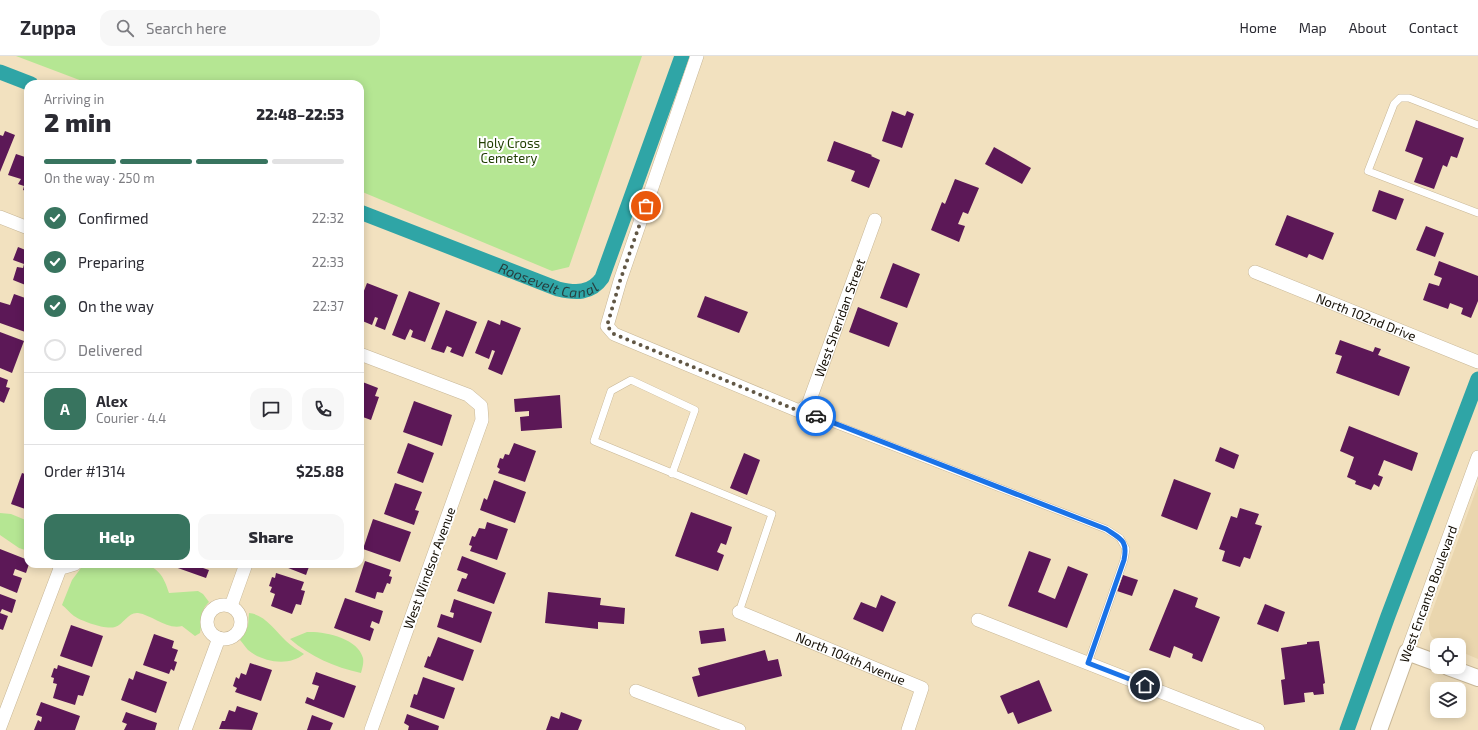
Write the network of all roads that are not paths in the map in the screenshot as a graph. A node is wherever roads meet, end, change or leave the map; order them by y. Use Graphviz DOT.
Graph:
graph roads {
  1 [pos="697,56"];
  2 [pos="1478,124"];
  3 [pos="1478,213"];
  4 [pos="0,217"];
  5 [pos="876,220"];
  6 [pos="24,226"];
  7 [pos="1255,272"];
  8 [pos="364,356"];
  9 [pos="1478,362"];
  10 [pos="802,409"];
  11 [pos="1478,457"];
  12 [pos="672,474"];
  13 [pos="58,568"];
  14 [pos="245,568"];
  15 [pos="231,606"];
  16 [pos="739,612"];
  17 [pos="978,620"];
  18 [pos="219,638"];
  19 [pos="1407,652"];
  20 [pos="1430,660"];
  21 [pos="1088,663"];
  22 [pos="1466,674"];
  23 [pos="1478,678"];
  24 [pos="636,690"];
  25 [pos="0,727"];
  26 [pos="186,730"];
  27 [pos="371,730"];
  28 [pos="739,730"];
  29 [pos="908,730"];
  30 [pos="1258,730"];
  31 [pos="1379,730"];
  1 -- 10 [label="street"];
  2 -- 3 [label="lane"];
  4 -- 6 [label="street"];
  5 -- 10 [label="street, West Sheridan Street"];
  7 -- 9 [label="street, North 102nd Drive"];
  8 -- 27 [label="street, West Windsor Avenue"];
  10 -- 21 [label="lane"];
  11 -- 19 [label="street, West Encanto Boulevard"];
  12 -- 12 [label="lane"];
  12 -- 16 [label="lane"];
  13 -- 25 [label="street"];
  14 -- 15 [label="street"];
  15 -- 18 [label="street"];
  15 -- 18 [label="street"];
  16 -- 29 [label="street, North 104th Avenue"];
  17 -- 21 [label="street"];
  18 -- 26 [label="street"];
  19 -- 20 [label="street"];
  19 -- 31 [label="street, West Encanto Boulevard"];
  21 -- 30 [label="street"];
  22 -- 23 [label="street"];
  24 -- 28 [label="street"];
}
